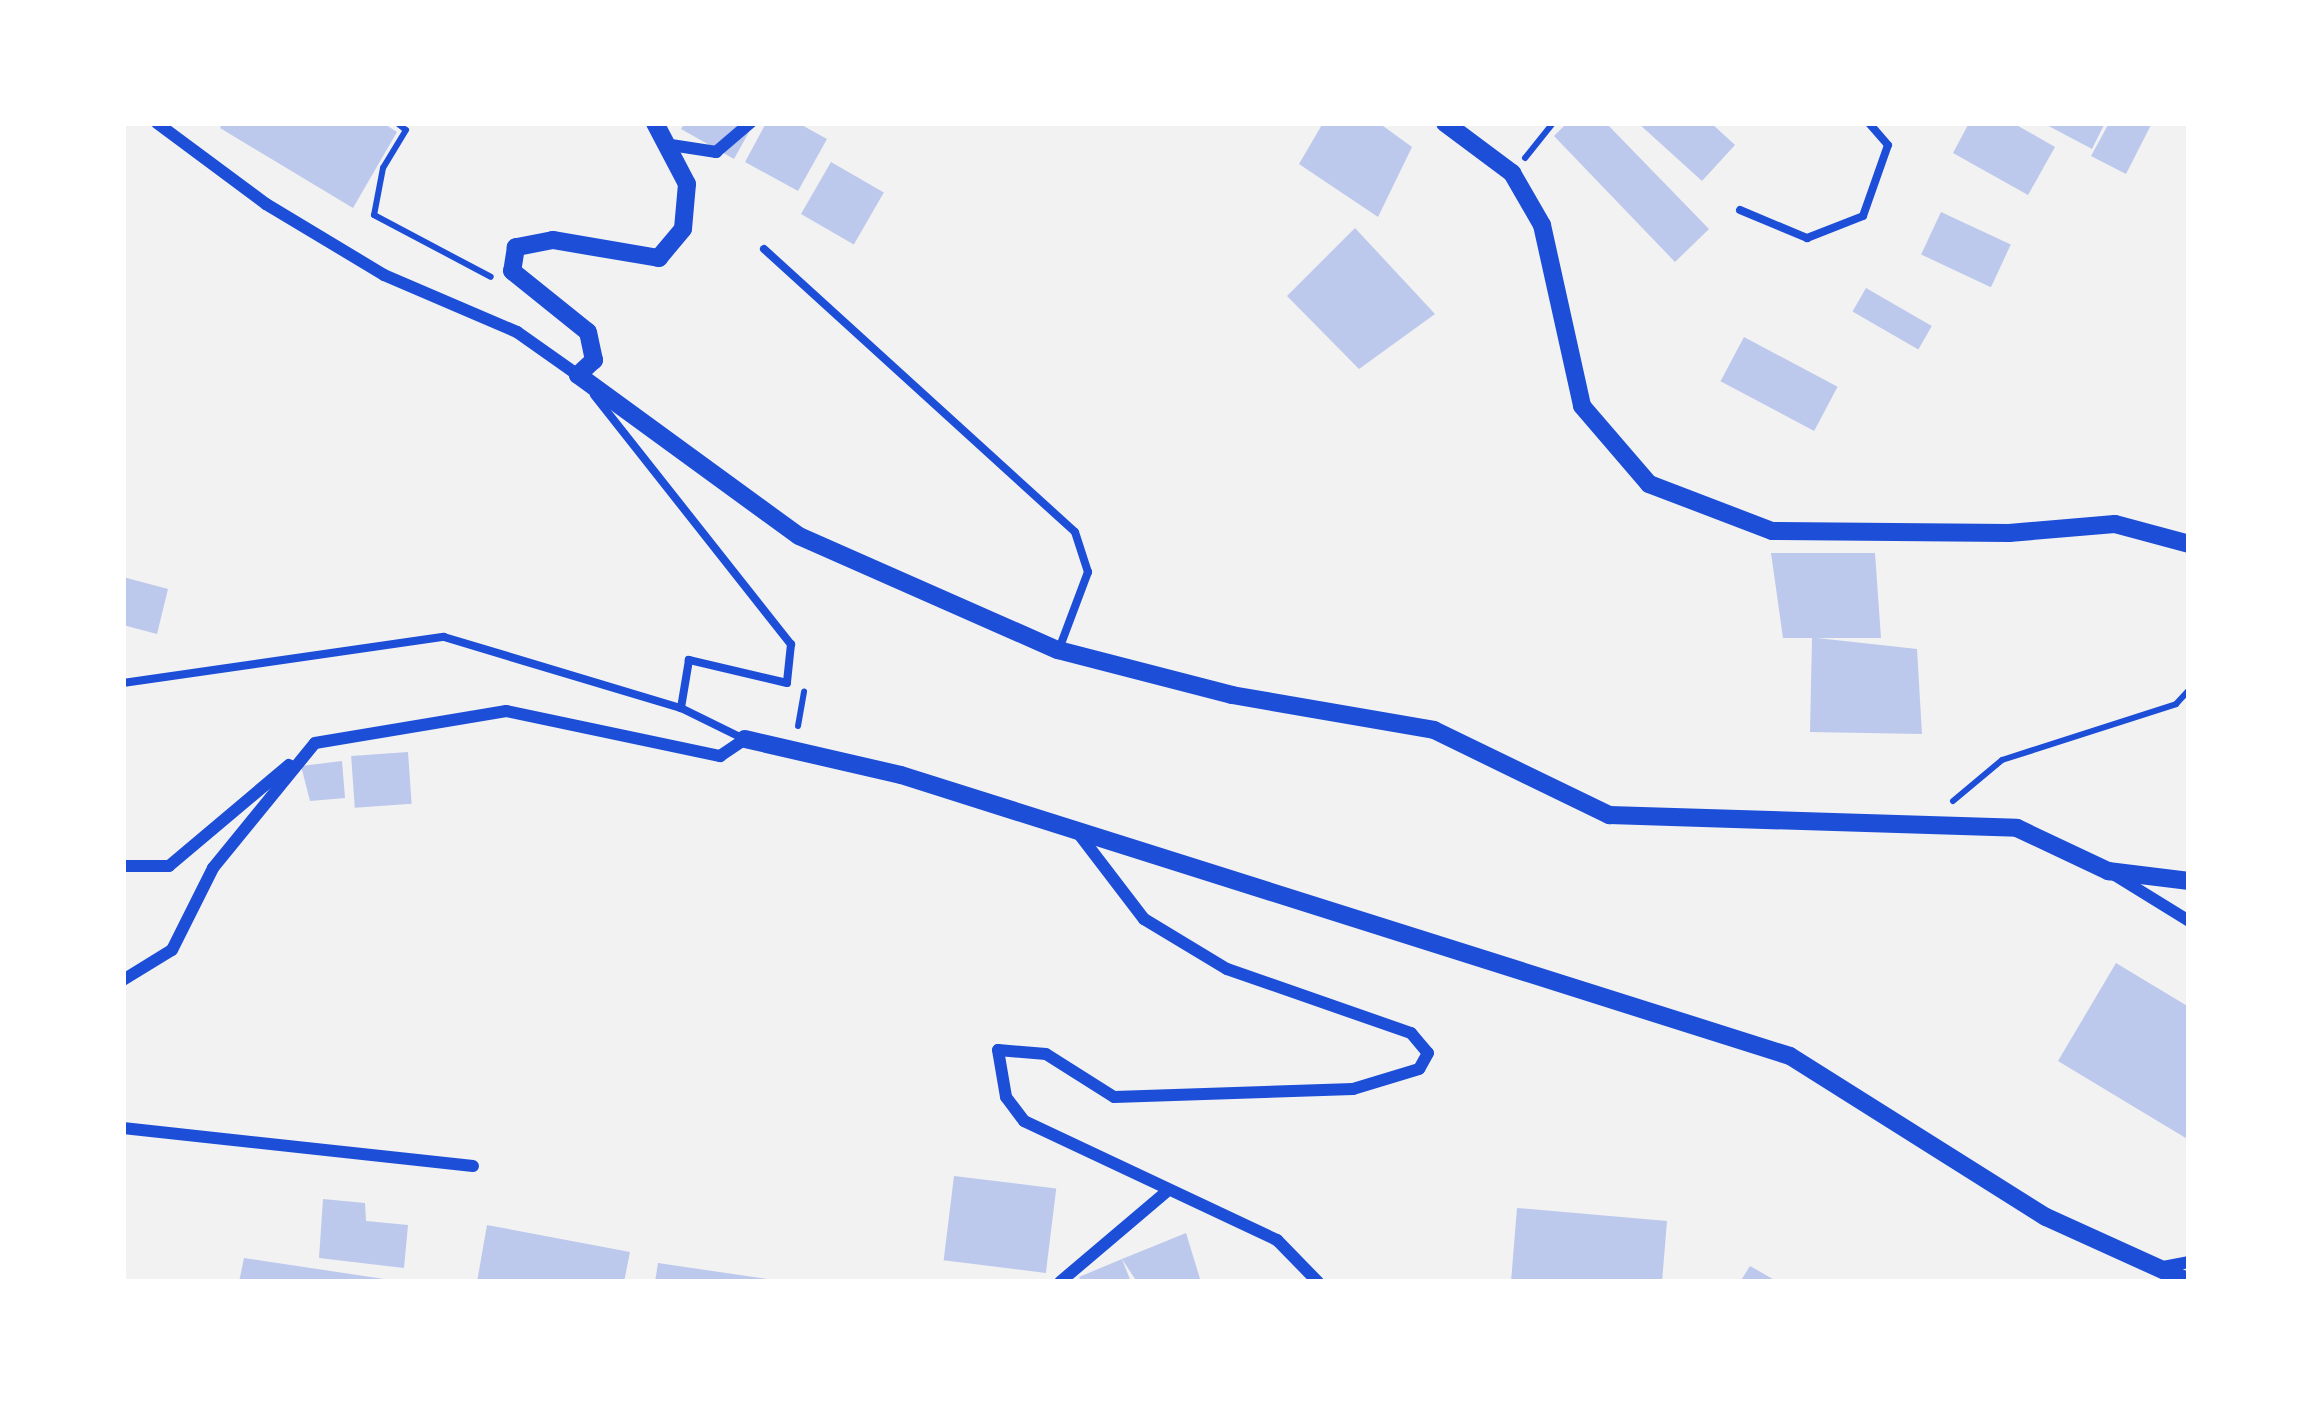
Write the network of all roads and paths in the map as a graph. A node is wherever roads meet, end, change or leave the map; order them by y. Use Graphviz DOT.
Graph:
graph roads {
  1 [pos="157,123"];
  2 [pos="397,123"];
  3 [pos="655,123"];
  4 [pos="749,123"];
  5 [pos="1444,123"];
  6 [pos="1553,123"];
  7 [pos="1869,123"];
  8 [pos="670,145"];
  9 [pos="1512,173"];
  10 [pos="1740,210"];
  11 [pos="764,249"];
  12 [pos="494,279"];
  13 [pos="578,375"];
  14 [pos="2189,544"];
  15 [pos="1058,650"];
  16 [pos="123,683"];
  17 [pos="2189,690"];
  18 [pos="681,708"];
  19 [pos="745,739"];
  20 [pos="315,743"];
  21 [pos="1917,830"];
  22 [pos="1078,833"];
  23 [pos="123,866"];
  24 [pos="2108,871"];
  25 [pos="2189,881"];
  26 [pos="2189,921"];
  27 [pos="123,980"];
  28 [pos="123,1128"];
  29 [pos="472,1166"];
  30 [pos="1165,1192"];
  31 [pos="2189,1262"];
  32 [pos="2156,1268"];
  33 [pos="1060,1282"];
  34 [pos="1318,1282"];
  35 [pos="2189,1282"];
  1 -- 13 [label="street"];
  2 -- 12 [label="path"];
  3 -- 8 [label="street"];
  4 -- 8 [label="street"];
  5 -- 9 [label="street"];
  6 -- 9 [label="path"];
  7 -- 10 [label="lane"];
  8 -- 13 [label="street"];
  9 -- 14 [label="street"];
  11 -- 15 [label="lane"];
  13 -- 15 [label="street"];
  13 -- 18 [label="lane"];
  15 -- 21 [label="street"];
  16 -- 18 [label="lane"];
  17 -- 21 [label="path"];
  18 -- 19 [label="lane"];
  19 -- 20 [label="street"];
  19 -- 22 [label="street"];
  20 -- 23 [label="street"];
  20 -- 27 [label="street"];
  21 -- 24 [label="street"];
  22 -- 30 [label="street"];
  22 -- 32 [label="street"];
  24 -- 25 [label="street"];
  24 -- 26 [label="street"];
  28 -- 29 [label="street"];
  30 -- 33 [label="street"];
  30 -- 34 [label="street"];
  31 -- 32 [label="street"];
  32 -- 35 [label="street"];
}
